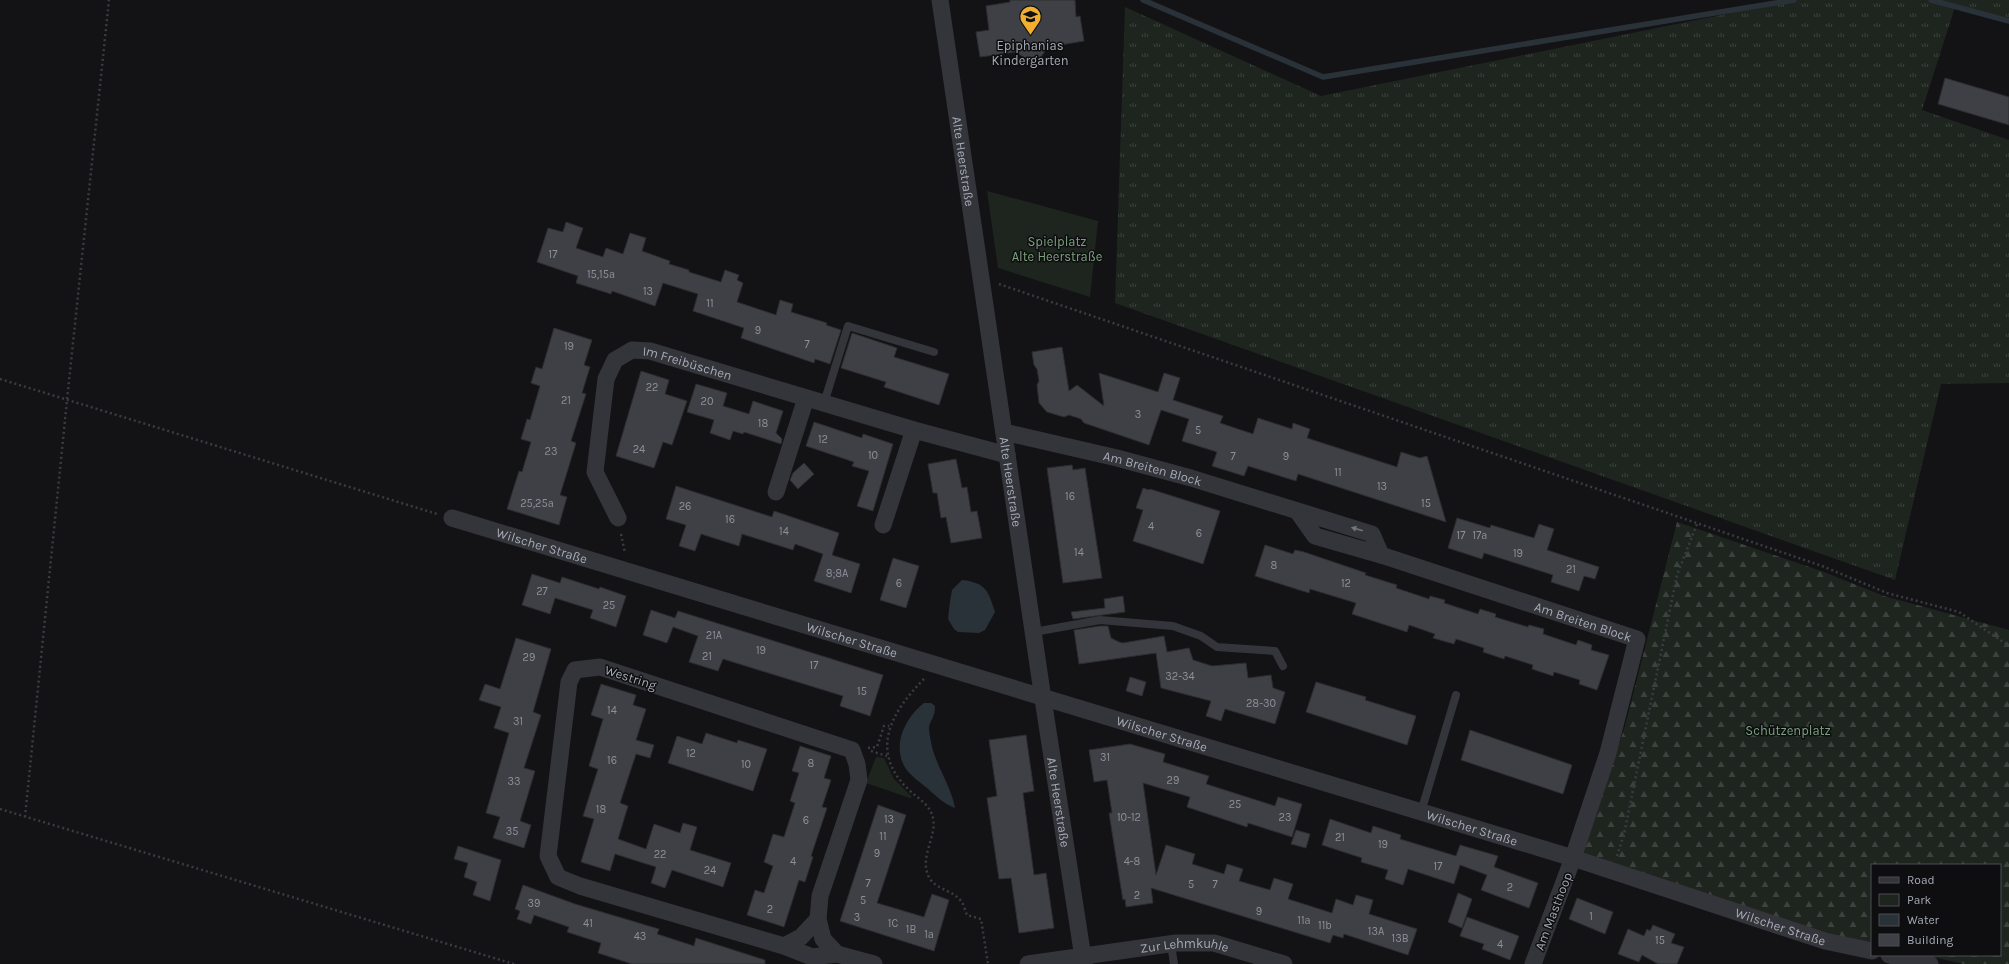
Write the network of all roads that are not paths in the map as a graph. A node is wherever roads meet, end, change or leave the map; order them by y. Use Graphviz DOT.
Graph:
graph roads {
  1 [pos="940,0"];
  2 [pos="934,352"];
  3 [pos="806,398"];
  4 [pos="824,403"];
  5 [pos="914,430"];
  6 [pos="1004,432"];
  7 [pos="1007,455"];
  8 [pos="776,492"];
  9 [pos="452,518"];
  10 [pos="618,518"];
  11 [pos="883,525"];
  12 [pos="1034,632"];
  13 [pos="1283,666"];
  14 [pos="1456,695"];
  15 [pos="1043,699"];
  16 [pos="1421,812"];
  17 [pos="1573,858"];
  18 [pos="818,919"];
  19 [pos="1171,944"];
  20 [pos="784,946"];
  21 [pos="1871,951"];
  22 [pos="837,954"];
  23 [pos="1894,956"];
  24 [pos="1084,960"];
  25 [pos="874,964"];
  26 [pos="1028,964"];
  27 [pos="1174,964"];
  28 [pos="1284,964"];
  29 [pos="1533,964"];
  30 [pos="1930,964"];
  1 -- 6 [label="street, Alte Heerstraße"];
  2 -- 4 [label="lane"];
  3 -- 4 [label="street, Im Freibüschen"];
  3 -- 8 [label="street"];
  3 -- 10 [label="street, Im Freibüschen"];
  4 -- 5 [label="street, Im Freibüschen"];
  5 -- 7 [label="street, Im Freibüschen"];
  5 -- 11 [label="street"];
  6 -- 7 [label="street, Alte Heerstraße"];
  6 -- 17 [label="street, Am Breiten Block"];
  7 -- 12 [label="street, Alte Heerstraße"];
  9 -- 15 [label="street, Wilscher Straße"];
  12 -- 13 [label="lane"];
  12 -- 15 [label="street, Alte Heerstraße"];
  14 -- 16 [label="lane"];
  15 -- 16 [label="street, Wilscher Straße"];
  15 -- 24 [label="street, Alte Heerstraße"];
  16 -- 17 [label="street, Wilscher Straße"];
  17 -- 21 [label="street, Wilscher Straße"];
  17 -- 29 [label="street, Am Masthoop"];
  18 -- 20 [label="street"];
  18 -- 20 [label="street, Westring"];
  18 -- 22 [label="street"];
  19 -- 24 [label="street, Zur Lehmkuhle"];
  19 -- 27 [label="lane"];
  19 -- 28 [label="street, Zur Lehmkuhle"];
  20 -- 22 [label="street, Westring"];
  22 -- 25 [label="street, Westring"];
  23 -- 30 [label="street"];
  24 -- 26 [label="street"];
}
